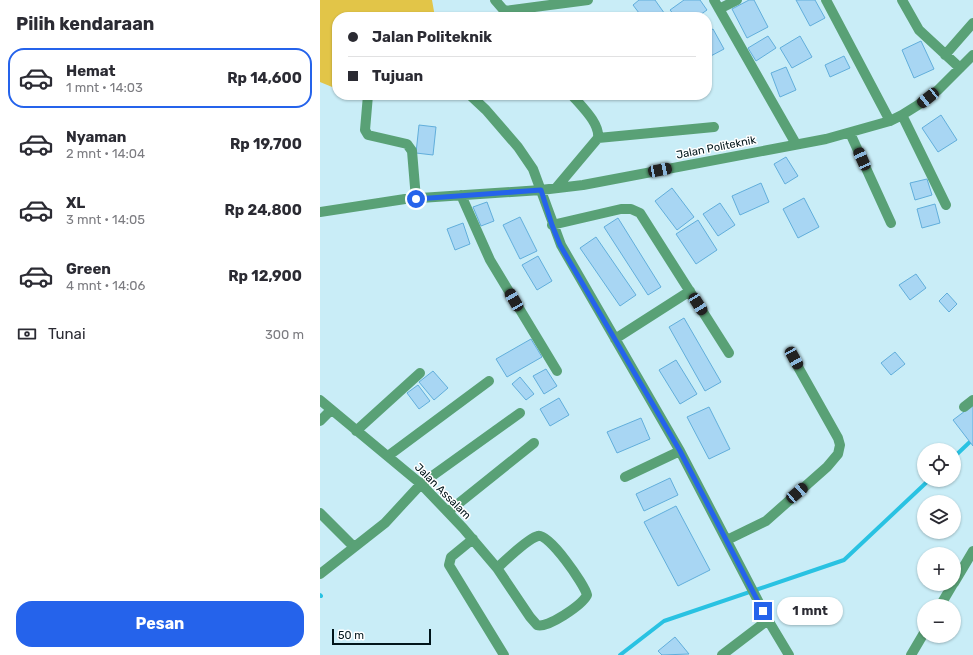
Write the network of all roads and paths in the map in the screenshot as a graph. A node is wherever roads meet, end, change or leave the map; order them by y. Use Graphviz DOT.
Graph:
graph roads {
  1 [pos="495,0"];
  2 [pos="588,0"];
  3 [pos="737,0"];
  4 [pos="826,0"];
  5 [pos="902,0"];
  6 [pos="717,4"];
  7 [pos="505,12"];
  8 [pos="519,12"];
  9 [pos="973,23"];
  10 [pos="945,55"];
  11 [pos="973,55"];
  12 [pos="960,68"];
  13 [pos="368,100"];
  14 [pos="475,100"];
  15 [pos="576,100"];
  16 [pos="902,115"];
  17 [pos="890,121"];
  18 [pos="714,128"];
  19 [pos="850,133"];
  20 [pos="598,138"];
  21 [pos="796,144"];
  22 [pos="556,188"];
  23 [pos="541,190"];
  24 [pos="461,195"];
  25 [pos="416,199"];
  26 [pos="946,205"];
  27 [pos="320,212"];
  28 [pos="891,223"];
  29 [pos="552,225"];
  30 [pos="690,291"];
  31 [pos="615,339"];
  32 [pos="729,353"];
  33 [pos="794,358"];
  34 [pos="557,371"];
  35 [pos="420,373"];
  36 [pos="489,381"];
  37 [pos="320,400"];
  38 [pos="973,400"];
  39 [pos="964,407"];
  40 [pos="331,410"];
  41 [pos="520,413"];
  42 [pos="320,421"];
  43 [pos="356,431"];
  44 [pos="534,443"];
  45 [pos="680,451"];
  46 [pos="388,456"];
  47 [pos="625,477"];
  48 [pos="421,484"];
  49 [pos="448,512"];
  50 [pos="320,513"];
  51 [pos="473,539"];
  52 [pos="727,540"];
  53 [pos="354,547"];
  54 [pos="973,551"];
  55 [pos="497,568"];
  56 [pos="961,572"];
  57 [pos="320,574"];
  58 [pos="768,620"];
  59 [pos="918,643"];
  60 [pos="504,655"];
  61 [pos="722,655"];
  62 [pos="789,655"];
  63 [pos="911,655"];
  1 -- 7 [label="street"];
  2 -- 8 [label="street"];
  3 -- 6 [label="street"];
  4 -- 17 [label="street"];
  5 -- 10 [label="street"];
  6 -- 21 [label="street"];
  9 -- 10 [label="street"];
  10 -- 12 [label="street"];
  11 -- 12 [label="street, Jalan Politeknik"];
  12 -- 16 [label="street, Jalan Politeknik"];
  13 -- 25 [label="street"];
  14 -- 23 [label="street"];
  15 -- 20 [label="street"];
  16 -- 17 [label="street, Jalan Politeknik"];
  16 -- 26 [label="street"];
  17 -- 19 [label="street, Jalan Politeknik"];
  18 -- 20 [label="street"];
  19 -- 21 [label="street, Jalan Politeknik"];
  19 -- 28 [label="street"];
  20 -- 22 [label="street"];
  21 -- 22 [label="street, Jalan Politeknik"];
  22 -- 23 [label="street, Jalan Politeknik"];
  23 -- 24 [label="street, Jalan Politeknik"];
  23 -- 29 [label="street"];
  24 -- 25 [label="street, Jalan Politeknik"];
  24 -- 34 [label="street"];
  25 -- 27 [label="street, Jalan Politeknik"];
  29 -- 30 [label="street"];
  29 -- 31 [label="street"];
  30 -- 31 [label="street"];
  30 -- 32 [label="street"];
  31 -- 45 [label="street"];
  33 -- 52 [label="street"];
  35 -- 43 [label="street"];
  36 -- 46 [label="street"];
  37 -- 40 [label="street, Jalan Assalam"];
  38 -- 39 [label="street"];
  40 -- 42 [label="street"];
  40 -- 43 [label="street, Jalan Assalam"];
  41 -- 48 [label="street"];
  43 -- 46 [label="street, Jalan Assalam"];
  44 -- 49 [label="street"];
  45 -- 47 [label="street"];
  45 -- 52 [label="street"];
  46 -- 48 [label="street, Jalan Assalam"];
  48 -- 49 [label="street, Jalan Assalam"];
  48 -- 53 [label="street"];
  49 -- 51 [label="street, Jalan Assalam"];
  50 -- 53 [label="street"];
  51 -- 55 [label="street, Jalan Assalam"];
  51 -- 60 [label="street"];
  52 -- 58 [label="street"];
  53 -- 57 [label="street"];
  54 -- 56 [label="street"];
  55 -- 55 [label="street, Jalan Assalam"];
  58 -- 61 [label="street"];
  58 -- 62 [label="street"];
  59 -- 63 [label="street"];
}
